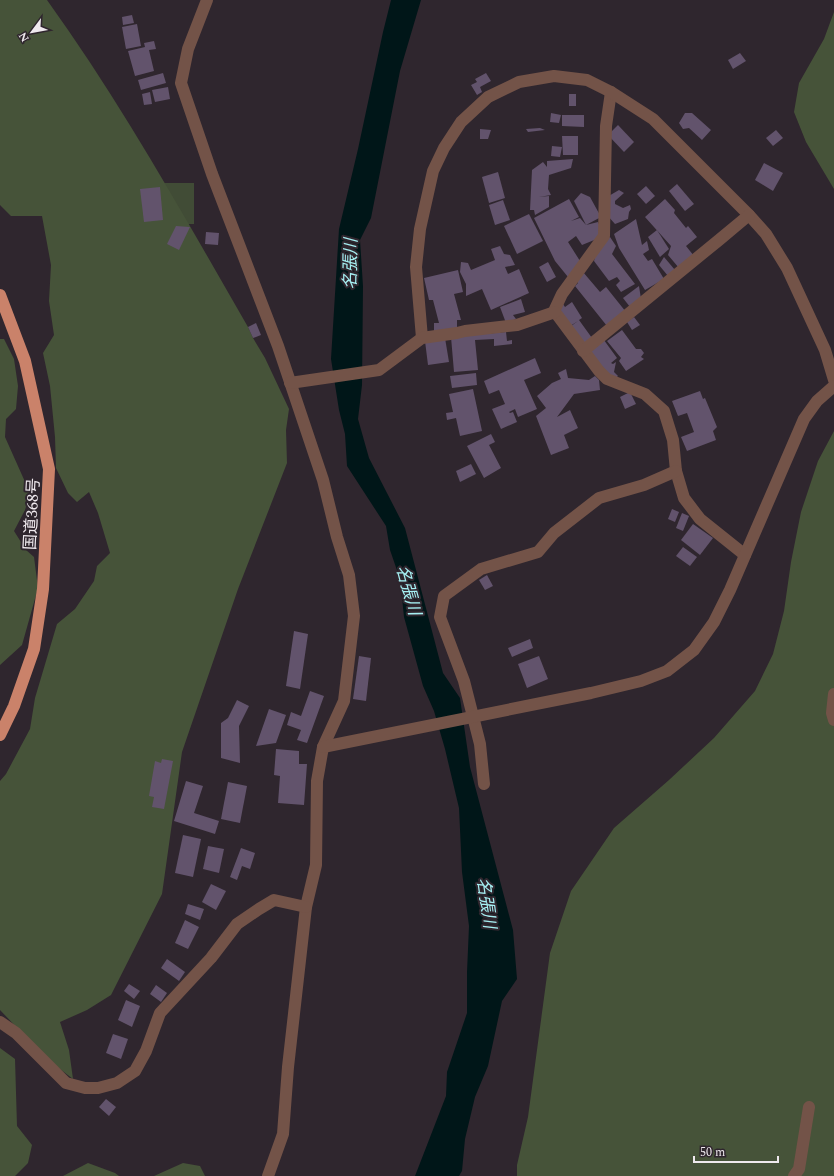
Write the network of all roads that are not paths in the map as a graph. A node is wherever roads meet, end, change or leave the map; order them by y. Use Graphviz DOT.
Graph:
graph roads {
  1 [pos="207,0"];
  2 [pos="611,92"];
  3 [pos="749,215"];
  4 [pos="0,295"];
  5 [pos="555,312"];
  6 [pos="422,338"];
  7 [pos="583,351"];
  8 [pos="834,380"];
  9 [pos="290,383"];
  10 [pos="834,386"];
  11 [pos="676,471"];
  12 [pos="745,555"];
  13 [pos="834,694"];
  14 [pos="473,716"];
  15 [pos="834,720"];
  16 [pos="0,735"];
  17 [pos="323,747"];
  18 [pos="484,784"];
  19 [pos="306,907"];
  20 [pos="0,1022"];
  21 [pos="809,1107"];
  22 [pos="268,1176"];
  23 [pos="794,1176"];
  1 -- 9 [label="street"];
  2 -- 3 [label="street"];
  2 -- 5 [label="street"];
  2 -- 6 [label="street"];
  3 -- 7 [label="street"];
  3 -- 8 [label="street"];
  4 -- 16 [label="highway, 国道368号"];
  5 -- 6 [label="street"];
  5 -- 7 [label="street"];
  6 -- 9 [label="street"];
  7 -- 11 [label="street"];
  9 -- 17 [label="street"];
  10 -- 12 [label="street"];
  11 -- 12 [label="street"];
  11 -- 14 [label="street"];
  12 -- 14 [label="street"];
  13 -- 15 [label="street"];
  14 -- 17 [label="street"];
  14 -- 18 [label="street"];
  17 -- 19 [label="street"];
  19 -- 20 [label="street"];
  19 -- 22 [label="street"];
  21 -- 23 [label="street"];
}
